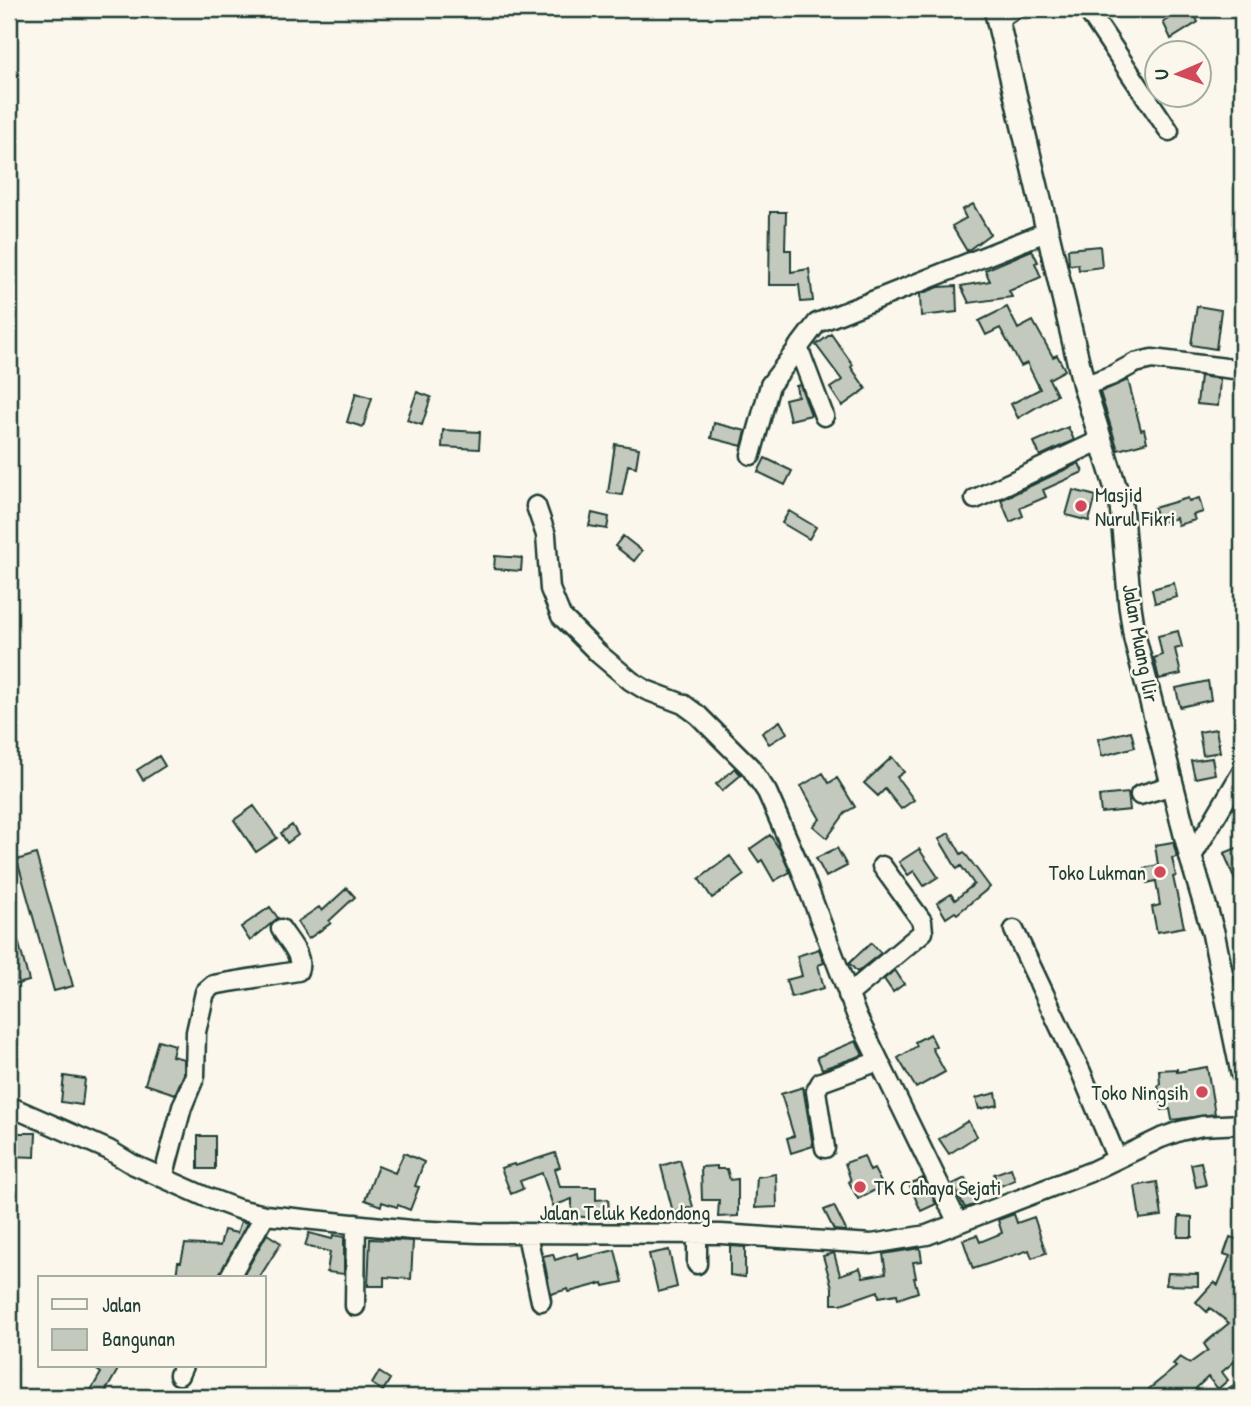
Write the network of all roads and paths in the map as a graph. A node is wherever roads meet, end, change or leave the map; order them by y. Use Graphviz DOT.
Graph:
graph roads {
  1 [pos="1087,9"];
  2 [pos="1002,13"];
  3 [pos="1170,131"];
  4 [pos="1046,232"];
  5 [pos="798,347"];
  6 [pos="1242,370"];
  7 [pos="1084,386"];
  8 [pos="824,416"];
  9 [pos="1101,440"];
  10 [pos="751,455"];
  11 [pos="975,499"];
  12 [pos="536,506"];
  13 [pos="1242,772"];
  14 [pos="1173,785"];
  15 [pos="1140,795"];
  16 [pos="1191,858"];
  17 [pos="883,866"];
  18 [pos="281,929"];
  19 [pos="1014,930"];
  20 [pos="848,995"];
  21 [pos="1238,1028"];
  22 [pos="879,1061"];
  23 [pos="1242,1073"];
  24 [pos="9,1106"];
  25 [pos="1242,1124"];
  26 [pos="825,1148"];
  27 [pos="1117,1159"];
  28 [pos="163,1178"];
  29 [pos="265,1215"];
  30 [pos="958,1223"];
  31 [pos="356,1224"];
  32 [pos="697,1234"];
  33 [pos="527,1235"];
  34 [pos="697,1264"];
  35 [pos="230,1276"];
  36 [pos="541,1301"];
  37 [pos="355,1306"];
  38 [pos="1242,1393"];
  39 [pos="1234,1397"];
  1 -- 3 [label="street"];
  2 -- 4 [label="main road, Jalan Muang Ilir"];
  4 -- 5 [label="street"];
  4 -- 7 [label="main road, Jalan Muang Ilir"];
  5 -- 8 [label="street"];
  5 -- 10 [label="street"];
  6 -- 7 [label="street"];
  7 -- 9 [label="main road, Jalan Muang Ilir"];
  9 -- 11 [label="street"];
  9 -- 14 [label="main road, Jalan Muang Ilir"];
  12 -- 20 [label="street"];
  13 -- 16 [label="street"];
  14 -- 15 [label="street"];
  14 -- 16 [label="main road, Jalan Muang Ilir"];
  16 -- 21 [label="main road, Jalan Muang Ilir"];
  17 -- 20 [label="street"];
  18 -- 28 [label="street"];
  19 -- 27 [label="street"];
  20 -- 22 [label="street"];
  21 -- 23 [label="main road, Jalan Muang Ilir"];
  22 -- 26 [label="street"];
  22 -- 30 [label="street"];
  24 -- 28 [label="street, Jalan Teluk Kedondong"];
  25 -- 27 [label="street, Jalan Teluk Kedondong"];
  27 -- 30 [label="street, Jalan Teluk Kedondong"];
  28 -- 29 [label="street, Jalan Teluk Kedondong"];
  29 -- 31 [label="street, Jalan Teluk Kedondong"];
  29 -- 35 [label="street"];
  30 -- 32 [label="street, Jalan Teluk Kedondong"];
  31 -- 33 [label="street, Jalan Teluk Kedondong"];
  31 -- 37 [label="street"];
  32 -- 33 [label="street, Jalan Teluk Kedondong"];
  32 -- 34 [label="street"];
  33 -- 36 [label="street"];
  38 -- 39 [label="street"];
}
